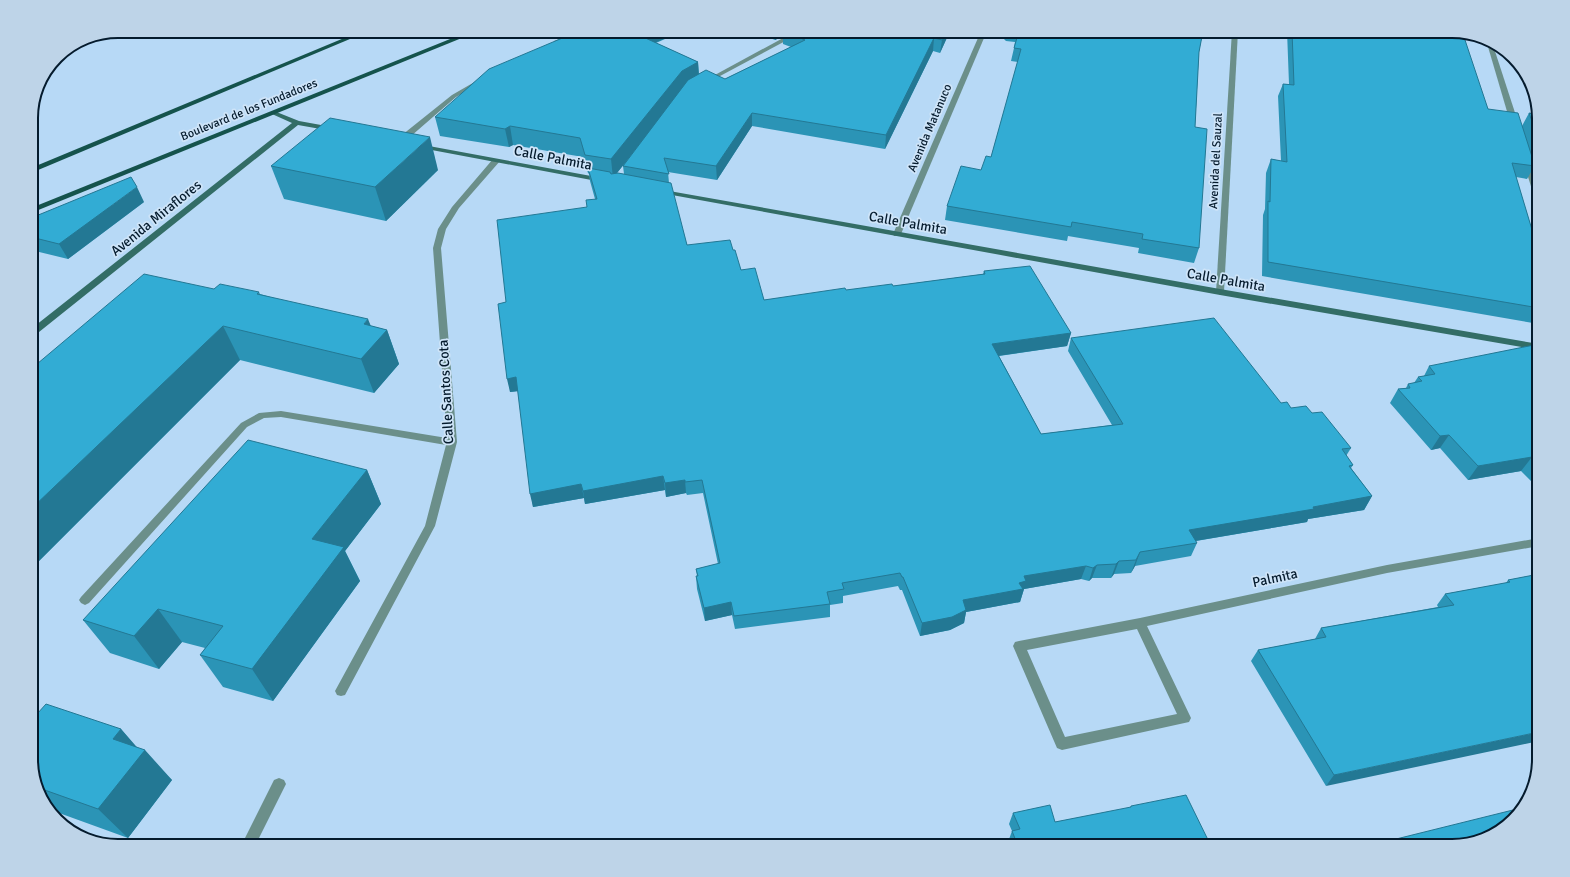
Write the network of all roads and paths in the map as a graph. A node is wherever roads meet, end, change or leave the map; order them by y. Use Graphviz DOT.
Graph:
graph roads {
  1 [pos="349,38"];
  2 [pos="459,38"];
  3 [pos="565,38"];
  4 [pos="788,38"];
  5 [pos="981,38"];
  6 [pos="1235,38"];
  7 [pos="551,45"];
  8 [pos="1491,49"];
  9 [pos="485,78"];
  10 [pos="700,84"];
  11 [pos="274,113"];
  12 [pos="297,123"];
  13 [pos="344,132"];
  14 [pos="1517,132"];
  15 [pos="1525,154"];
  16 [pos="496,161"];
  17 [pos="38,168"];
  18 [pos="1532,176"];
  19 [pos="609,182"];
  20 [pos="655,190"];
  21 [pos="38,208"];
  22 [pos="897,234"];
  23 [pos="1220,292"];
  24 [pos="38,328"];
  25 [pos="1532,347"];
  26 [pos="452,442"];
  27 [pos="1532,543"];
  28 [pos="84,600"];
  29 [pos="1140,623"];
  30 [pos="341,691"];
  31 [pos="279,784"];
  32 [pos="252,839"];
  1 -- 17 [label="main road, Boulevard de los Fundadores"];
  2 -- 11 [label="main road, Boulevard de los Fundadores"];
  3 -- 7 [label="street"];
  4 -- 10 [label="street"];
  5 -- 22 [label="street, Avenida Matanuco"];
  6 -- 23 [label="street, Avenida del Sauzal"];
  8 -- 14 [label="street"];
  9 -- 16 [label="street, Calle Palmita"];
  11 -- 12 [label="street"];
  11 -- 21 [label="main road, Boulevard de los Fundadores"];
  12 -- 13 [label="street"];
  12 -- 24 [label="street, Avenida Miraflores"];
  15 -- 18 [label="street"];
  16 -- 19 [label="street, Calle Palmita"];
  16 -- 26 [label="street, Calle Santos Cota"];
  20 -- 22 [label="street, Calle Palmita"];
  22 -- 23 [label="street, Calle Palmita"];
  23 -- 25 [label="street, Calle Palmita"];
  26 -- 28 [label="street"];
  26 -- 30 [label="street, Calle Santos Cota"];
  27 -- 29 [label="street, Palmita"];
  29 -- 29 [label="street, Palmita"];
  31 -- 32 [label="street"];
}
